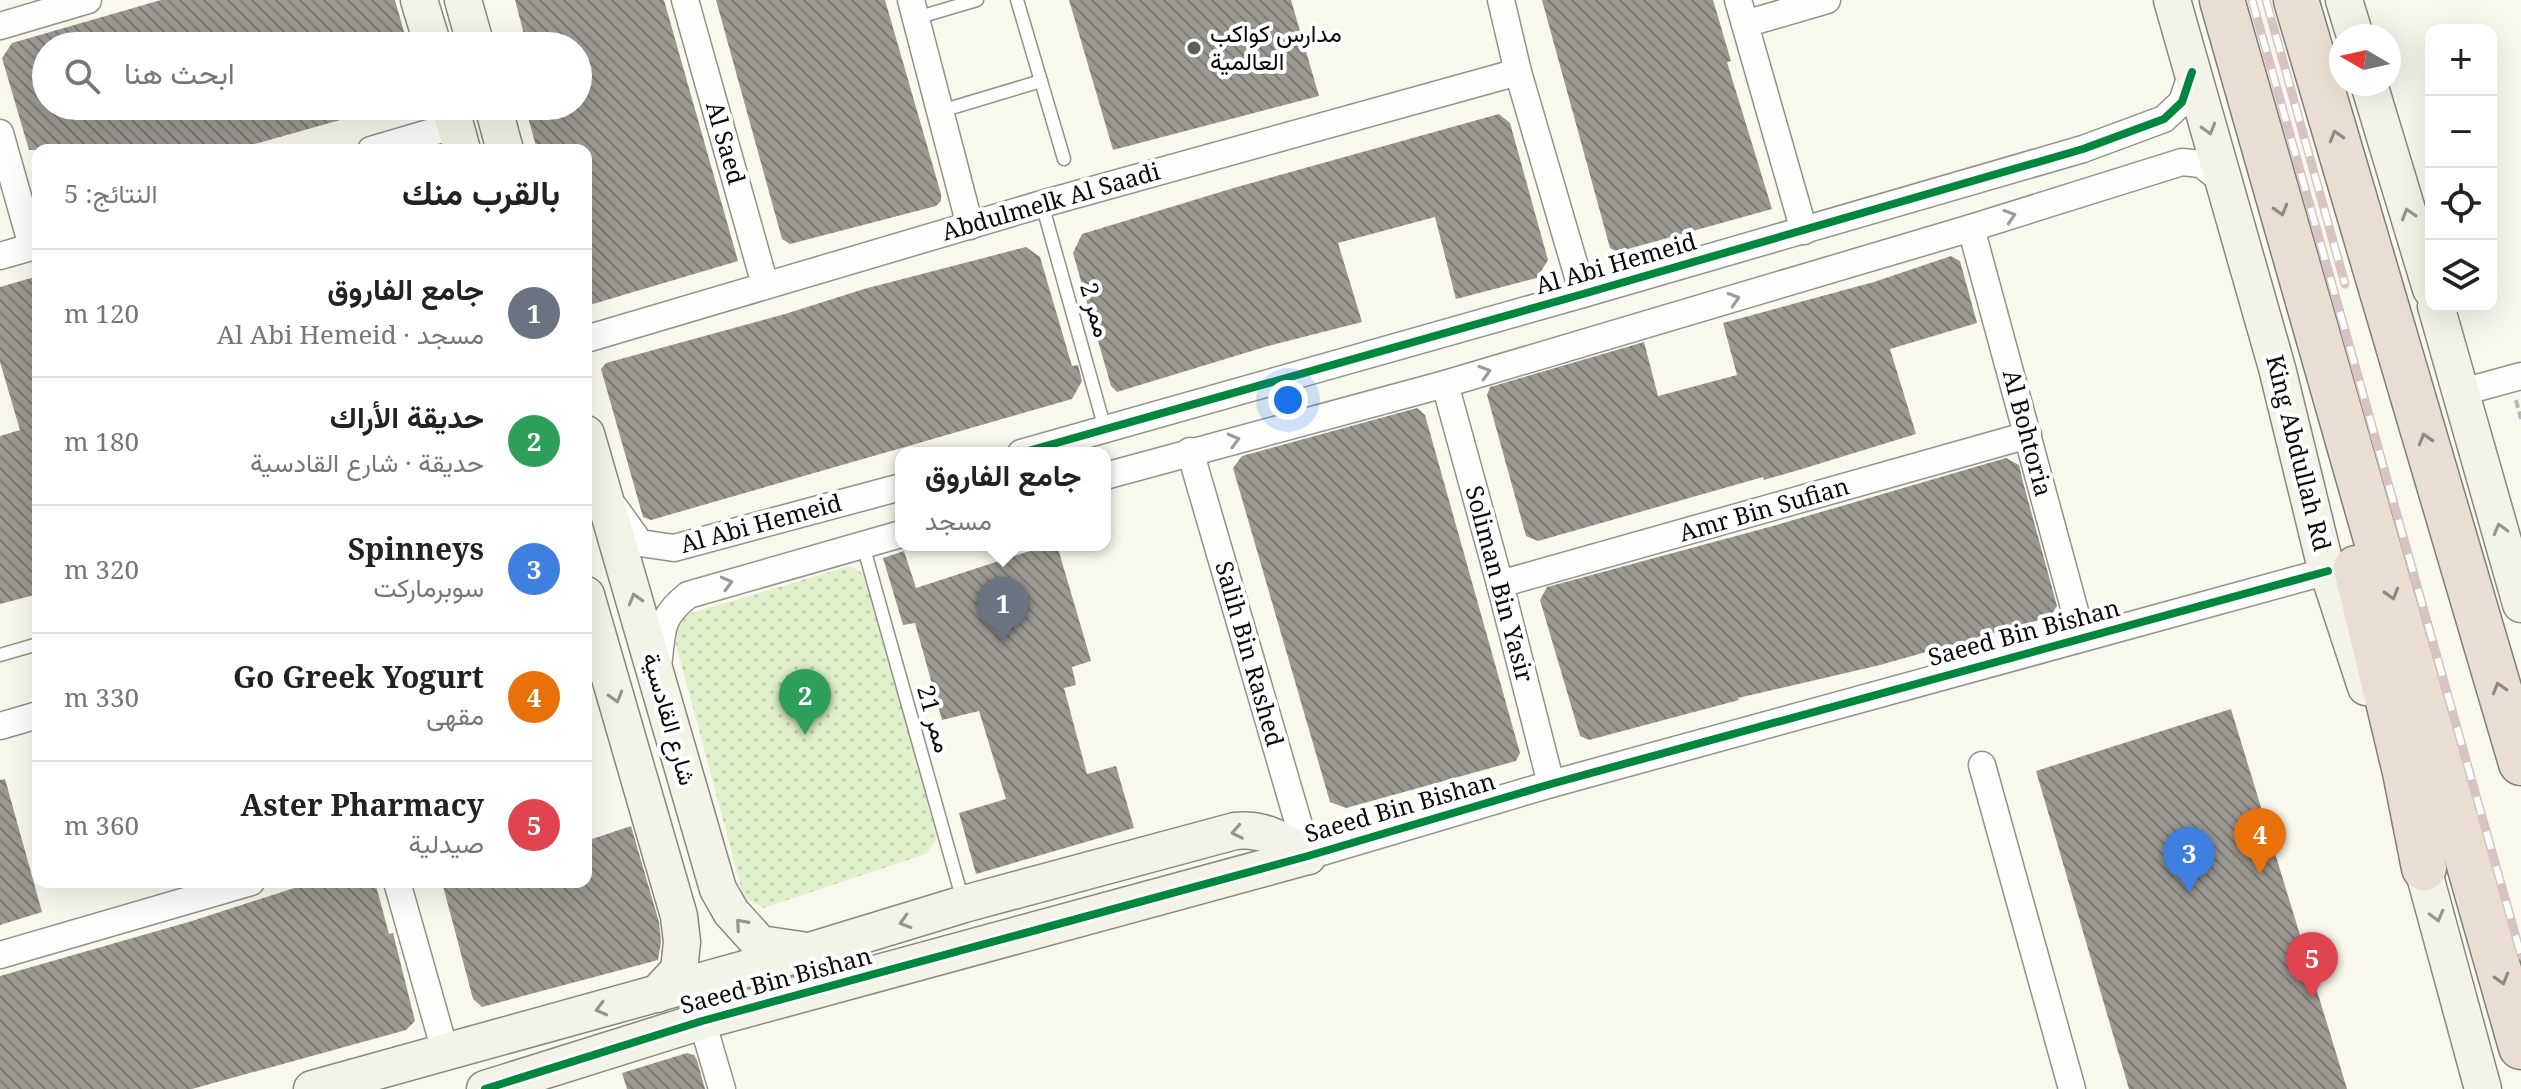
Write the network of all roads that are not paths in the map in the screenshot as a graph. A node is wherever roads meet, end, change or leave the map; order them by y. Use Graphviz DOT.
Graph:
graph roads {
  1 [pos="88,0"];
  2 [pos="419,0"];
  3 [pos="463,0"];
  4 [pos="685,0"];
  5 [pos="977,0"];
  6 [pos="1017,0"];
  7 [pos="1501,0"];
  8 [pos="1827,0"];
  9 [pos="2172,0"];
  10 [pos="2222,0"];
  11 [pos="2296,0"];
  12 [pos="2344,0"];
  13 [pos="913,9"];
  14 [pos="1742,12"];
  15 [pos="2351,24"];
  16 [pos="0,26"];
  17 [pos="429,32"];
  18 [pos="472,32"];
  19 [pos="1518,72"];
  20 [pos="2192,72"];
  21 [pos="1041,81"];
  22 [pos="2373,96"];
  23 [pos="941,111"];
  24 [pos="497,120"];
  25 [pos="456,127"];
  26 [pos="0,133"];
  27 [pos="2113,138"];
  28 [pos="393,144"];
  29 [pos="503,144"];
  30 [pos="1064,159"];
  31 [pos="2124,180"];
  32 [pos="2224,182"];
  33 [pos="1042,204"];
  34 [pos="970,226"];
  35 [pos="1971,228"];
  36 [pos="1804,231"];
  37 [pos="32,236"];
  38 [pos="32,247"];
  39 [pos="0,256"];
  40 [pos="2425,269"];
  41 [pos="765,285"];
  42 [pos="1583,294"];
  43 [pos="2309,307"];
  44 [pos="2438,312"];
  45 [pos="592,337"];
  46 [pos="2521,376"];
  47 [pos="1445,384"];
  48 [pos="2462,392"];
  49 [pos="1105,429"];
  50 [pos="2028,435"];
  51 [pos="1042,447"];
  52 [pos="1190,451"];
  53 [pos="592,455"];
  54 [pos="1111,474"];
  55 [pos="601,487"];
  56 [pos="895,489"];
  57 [pos="895,536"];
  58 [pos="863,545"];
  59 [pos="2328,571"];
  60 [pos="1500,584"];
  61 [pos="2521,604"];
  62 [pos="592,616"];
  63 [pos="2082,637"];
  64 [pos="32,646"];
  65 [pos="0,655"];
  66 [pos="657,678"];
  67 [pos="32,717"];
  68 [pos="0,726"];
  69 [pos="2521,763"];
  70 [pos="1982,765"];
  71 [pos="1551,784"];
  72 [pos="1308,856"];
  73 [pos="2424,868"];
  74 [pos="230,888"];
  75 [pos="399,888"];
  76 [pos="964,904"];
  77 [pos="810,951"];
  78 [pos="0,955"];
  79 [pos="657,994"];
  80 [pos="702,1021"];
  81 [pos="2521,1047"];
  82 [pos="445,1051"];
  83 [pos="312,1089"];
  84 [pos="485,1089"];
  85 [pos="722,1089"];
  86 [pos="2072,1089"];
  87 [pos="2483,1089"];
  1 -- 16 [label="street"];
  2 -- 17 [label="street"];
  3 -- 18 [label="street"];
  4 -- 41 [label="street, Al Saed"];
  5 -- 13 [label="lane"];
  6 -- 21 [label="lane"];
  7 -- 19 [label="street"];
  8 -- 14 [label="street"];
  9 -- 20 [label="street, King Abdullah Rd"];
  10 -- 43 [label="highway, King Abdullah Rd, one-way"];
  69 -- 11 [label="highway, one-way"];
  12 -- 15 [label="street"];
  13 -- 23 [label="street"];
  14 -- 36 [label="street"];
  19 -- 33 [label="street, Abdulmelk Al Saadi"];
  19 -- 42 [label="street"];
  20 -- 27 [label="street, Al Abi Hemeid"];
  20 -- 32 [label="street, King Abdullah Rd, one-way"];
  21 -- 23 [label="lane"];
  21 -- 30 [label="lane"];
  40 -- 22 [label="street, one-way"];
  23 -- 34 [label="street"];
  24 -- 29 [label="street"];
  25 -- 28 [label="street"];
  26 -- 37 [label="street"];
  27 -- 31 [label="street"];
  27 -- 36 [label="street, Al Abi Hemeid"];
  31 -- 32 [label="street"];
  35 -- 31 [label="street, one-way"];
  32 -- 59 [label="street, King Abdullah Rd"];
  33 -- 34 [label="street, Abdulmelk Al Saadi"];
  33 -- 49 [label="lane, ممر 2"];
  34 -- 41 [label="street, Abdulmelk Al Saadi"];
  47 -- 35 [label="street, one-way"];
  35 -- 50 [label="street, Al Bohtoria"];
  36 -- 42 [label="street, Al Abi Hemeid"];
  38 -- 39 [label="street"];
  41 -- 45 [label="street, Abdulmelk Al Saadi"];
  42 -- 49 [label="street, Al Abi Hemeid"];
  43 -- 73 [label="highway"];
  43 -- 81 [label="highway, King Abdullah Rd, one-way"];
  44 -- 48 [label="street"];
  46 -- 48 [label="street"];
  52 -- 47 [label="street, one-way"];
  47 -- 60 [label="street, Soliman Bin Yasir"];
  61 -- 48 [label="street, one-way"];
  49 -- 51 [label="street, Al Abi Hemeid"];
  50 -- 60 [label="street, Amr Bin Sufian"];
  50 -- 63 [label="street, Al Bohtoria"];
  52 -- 54 [label="street"];
  52 -- 72 [label="street, Salih Bin Rashed"];
  53 -- 55 [label="street, شارع القادسية"];
  55 -- 56 [label="street, Al Abi Hemeid"];
  66 -- 55 [label="street, شارع القادسية, one-way"];
  57 -- 58 [label="street, Al Abi Hemeid"];
  66 -- 58 [label="street, Al Abi Hemeid, one-way"];
  58 -- 76 [label="lane, ممر 21"];
  59 -- 63 [label="street, Saeed Bin Bishan"];
  59 -- 73 [label="street, King Abdullah Rd"];
  60 -- 71 [label="street, Soliman Bin Yasir"];
  62 -- 79 [label="street, شارع القادسية, one-way"];
  63 -- 71 [label="street, Saeed Bin Bishan"];
  64 -- 65 [label="lane"];
  77 -- 66 [label="street, شارع القادسية, one-way"];
  67 -- 68 [label="street"];
  70 -- 86 [label="street"];
  71 -- 72 [label="street, Saeed Bin Bishan"];
  72 -- 76 [label="street, Saeed Bin Bishan, one-way"];
  72 -- 80 [label="street, Saeed Bin Bishan"];
  73 -- 87 [label="street, King Abdullah Rd, one-way"];
  74 -- 78 [label="street"];
  75 -- 82 [label="street"];
  76 -- 77 [label="street, Saeed Bin Bishan, one-way"];
  77 -- 79 [label="street, Saeed Bin Bishan"];
  79 -- 82 [label="street, Saeed Bin Bishan, one-way"];
  80 -- 84 [label="street, Saeed Bin Bishan"];
  80 -- 85 [label="street"];
  82 -- 83 [label="street, Saeed Bin Bishan"];
}
